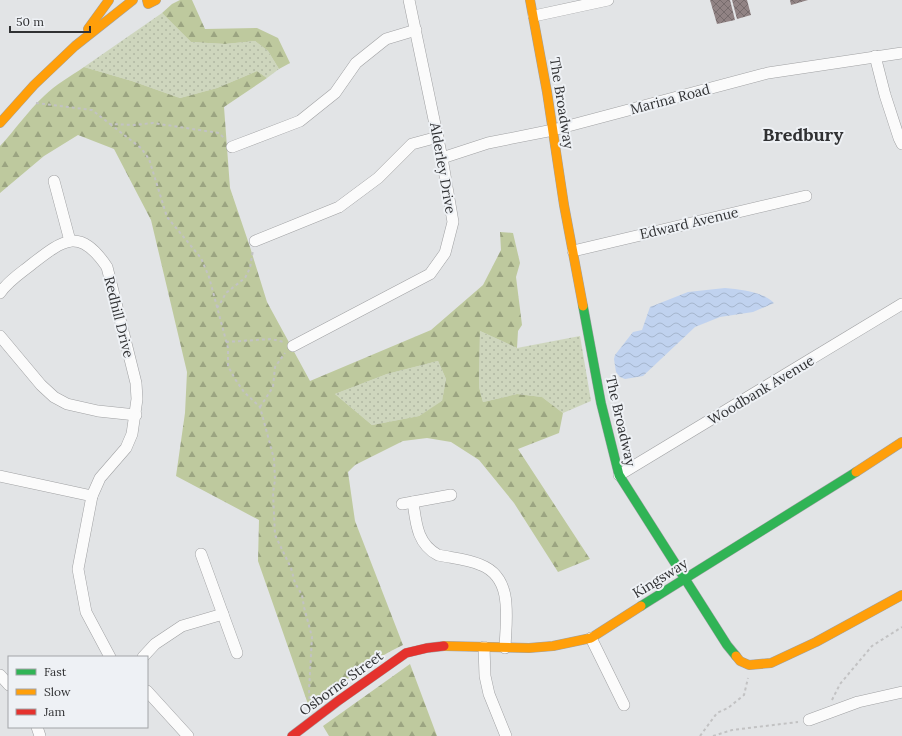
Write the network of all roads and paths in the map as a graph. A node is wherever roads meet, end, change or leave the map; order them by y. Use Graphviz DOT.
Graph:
graph roads {
  1 [pos="109,0"];
  2 [pos="133,0"];
  3 [pos="410,0"];
  4 [pos="530,0"];
  5 [pos="608,0"];
  6 [pos="150,2"];
  7 [pos="140,10"];
  8 [pos="534,16"];
  9 [pos="122,20"];
  10 [pos="416,30"];
  11 [pos="75,46"];
  12 [pos="902,54"];
  13 [pos="875,56"];
  14 [pos="21,100"];
  15 [pos="0,123"];
  16 [pos="110,124"];
  17 [pos="553,130"];
  18 [pos="438,137"];
  19 [pos="902,144"];
  20 [pos="232,147"];
  21 [pos="442,158"];
  22 [pos="54,181"];
  23 [pos="806,196"];
  24 [pos="70,241"];
  25 [pos="255,241"];
  26 [pos="572,251"];
  27 [pos="0,291"];
  28 [pos="902,304"];
  29 [pos="217,308"];
  30 [pos="0,336"];
  31 [pos="226,342"];
  32 [pos="292,347"];
  33 [pos="260,407"];
  34 [pos="136,415"];
  35 [pos="902,442"];
  36 [pos="619,475"];
  37 [pos="0,476"];
  38 [pos="451,495"];
  39 [pos="92,496"];
  40 [pos="201,554"];
  41 [pos="684,580"];
  42 [pos="902,595"];
  43 [pos="223,614"];
  44 [pos="902,627"];
  45 [pos="591,638"];
  46 [pos="484,647"];
  47 [pos="506,648"];
  48 [pos="237,653"];
  49 [pos="406,654"];
  50 [pos="109,656"];
  51 [pos="144,656"];
  52 [pos="749,665"];
  53 [pos="0,676"];
  54 [pos="8,683"];
  55 [pos="902,692"];
  56 [pos="148,693"];
  57 [pos="624,705"];
  58 [pos="825,714"];
  59 [pos="809,720"];
  60 [pos="311,721"];
  61 [pos="188,736"];
  62 [pos="292,736"];
  63 [pos="506,736"];
  64 [pos="700,736"];
  65 [pos="713,736"];
  1 -- 11 [label="street"];
  2 -- 11 [label="street"];
  3 -- 10 [label="street, Alderley Drive"];
  4 -- 8 [label="street, The Broadway"];
  5 -- 8 [label="street"];
  6 -- 7 [label="street"];
  8 -- 17 [label="street, The Broadway"];
  9 -- 11 [label="street"];
  10 -- 18 [label="street, Alderley Drive"];
  10 -- 20 [label="street"];
  11 -- 14 [label="street"];
  12 -- 13 [label="street, Marina Road"];
  13 -- 17 [label="street, Marina Road"];
  13 -- 19 [label="street"];
  14 -- 15 [label="street"];
  14 -- 16 [label="path"];
  16 -- 20 [label="path"];
  16 -- 29 [label="path"];
  17 -- 21 [label="street, Marina Road"];
  17 -- 26 [label="street, The Broadway"];
  18 -- 21 [label="street, Alderley Drive"];
  18 -- 25 [label="street"];
  21 -- 32 [label="street, Alderley Drive"];
  22 -- 24 [label="street"];
  23 -- 26 [label="street, Edward Avenue"];
  24 -- 27 [label="street"];
  24 -- 34 [label="street, Redhill Drive"];
  25 -- 29 [label="path"];
  26 -- 36 [label="street, The Broadway"];
  28 -- 36 [label="street, Woodbank Avenue"];
  29 -- 31 [label="path"];
  30 -- 34 [label="street"];
  31 -- 32 [label="path"];
  31 -- 33 [label="path"];
  32 -- 33 [label="path"];
  33 -- 60 [label="path"];
  34 -- 39 [label="street, Redhill Drive"];
  35 -- 41 [label="street, Kingsway"];
  36 -- 41 [label="street, The Broadway"];
  37 -- 39 [label="street"];
  38 -- 47 [label="street"];
  39 -- 50 [label="street, Redhill Drive"];
  40 -- 43 [label="street"];
  41 -- 45 [label="street, Kingsway"];
  41 -- 52 [label="street, The Broadway"];
  42 -- 52 [label="street"];
  43 -- 48 [label="street"];
  43 -- 51 [label="street"];
  44 -- 58 [label="path"];
  45 -- 47 [label="street, Kingsway"];
  45 -- 57 [label="street"];
  46 -- 47 [label="street, Kingsway"];
  46 -- 49 [label="street, Kingsway"];
  46 -- 63 [label="street"];
  49 -- 60 [label="street, Osborne Street"];
  52 -- 64 [label="path"];
  53 -- 54 [label="street"];
  55 -- 58 [label="street"];
  56 -- 61 [label="street"];
  58 -- 59 [label="street"];
  59 -- 65 [label="path"];
  60 -- 62 [label="street, Osborne Street"];
}
